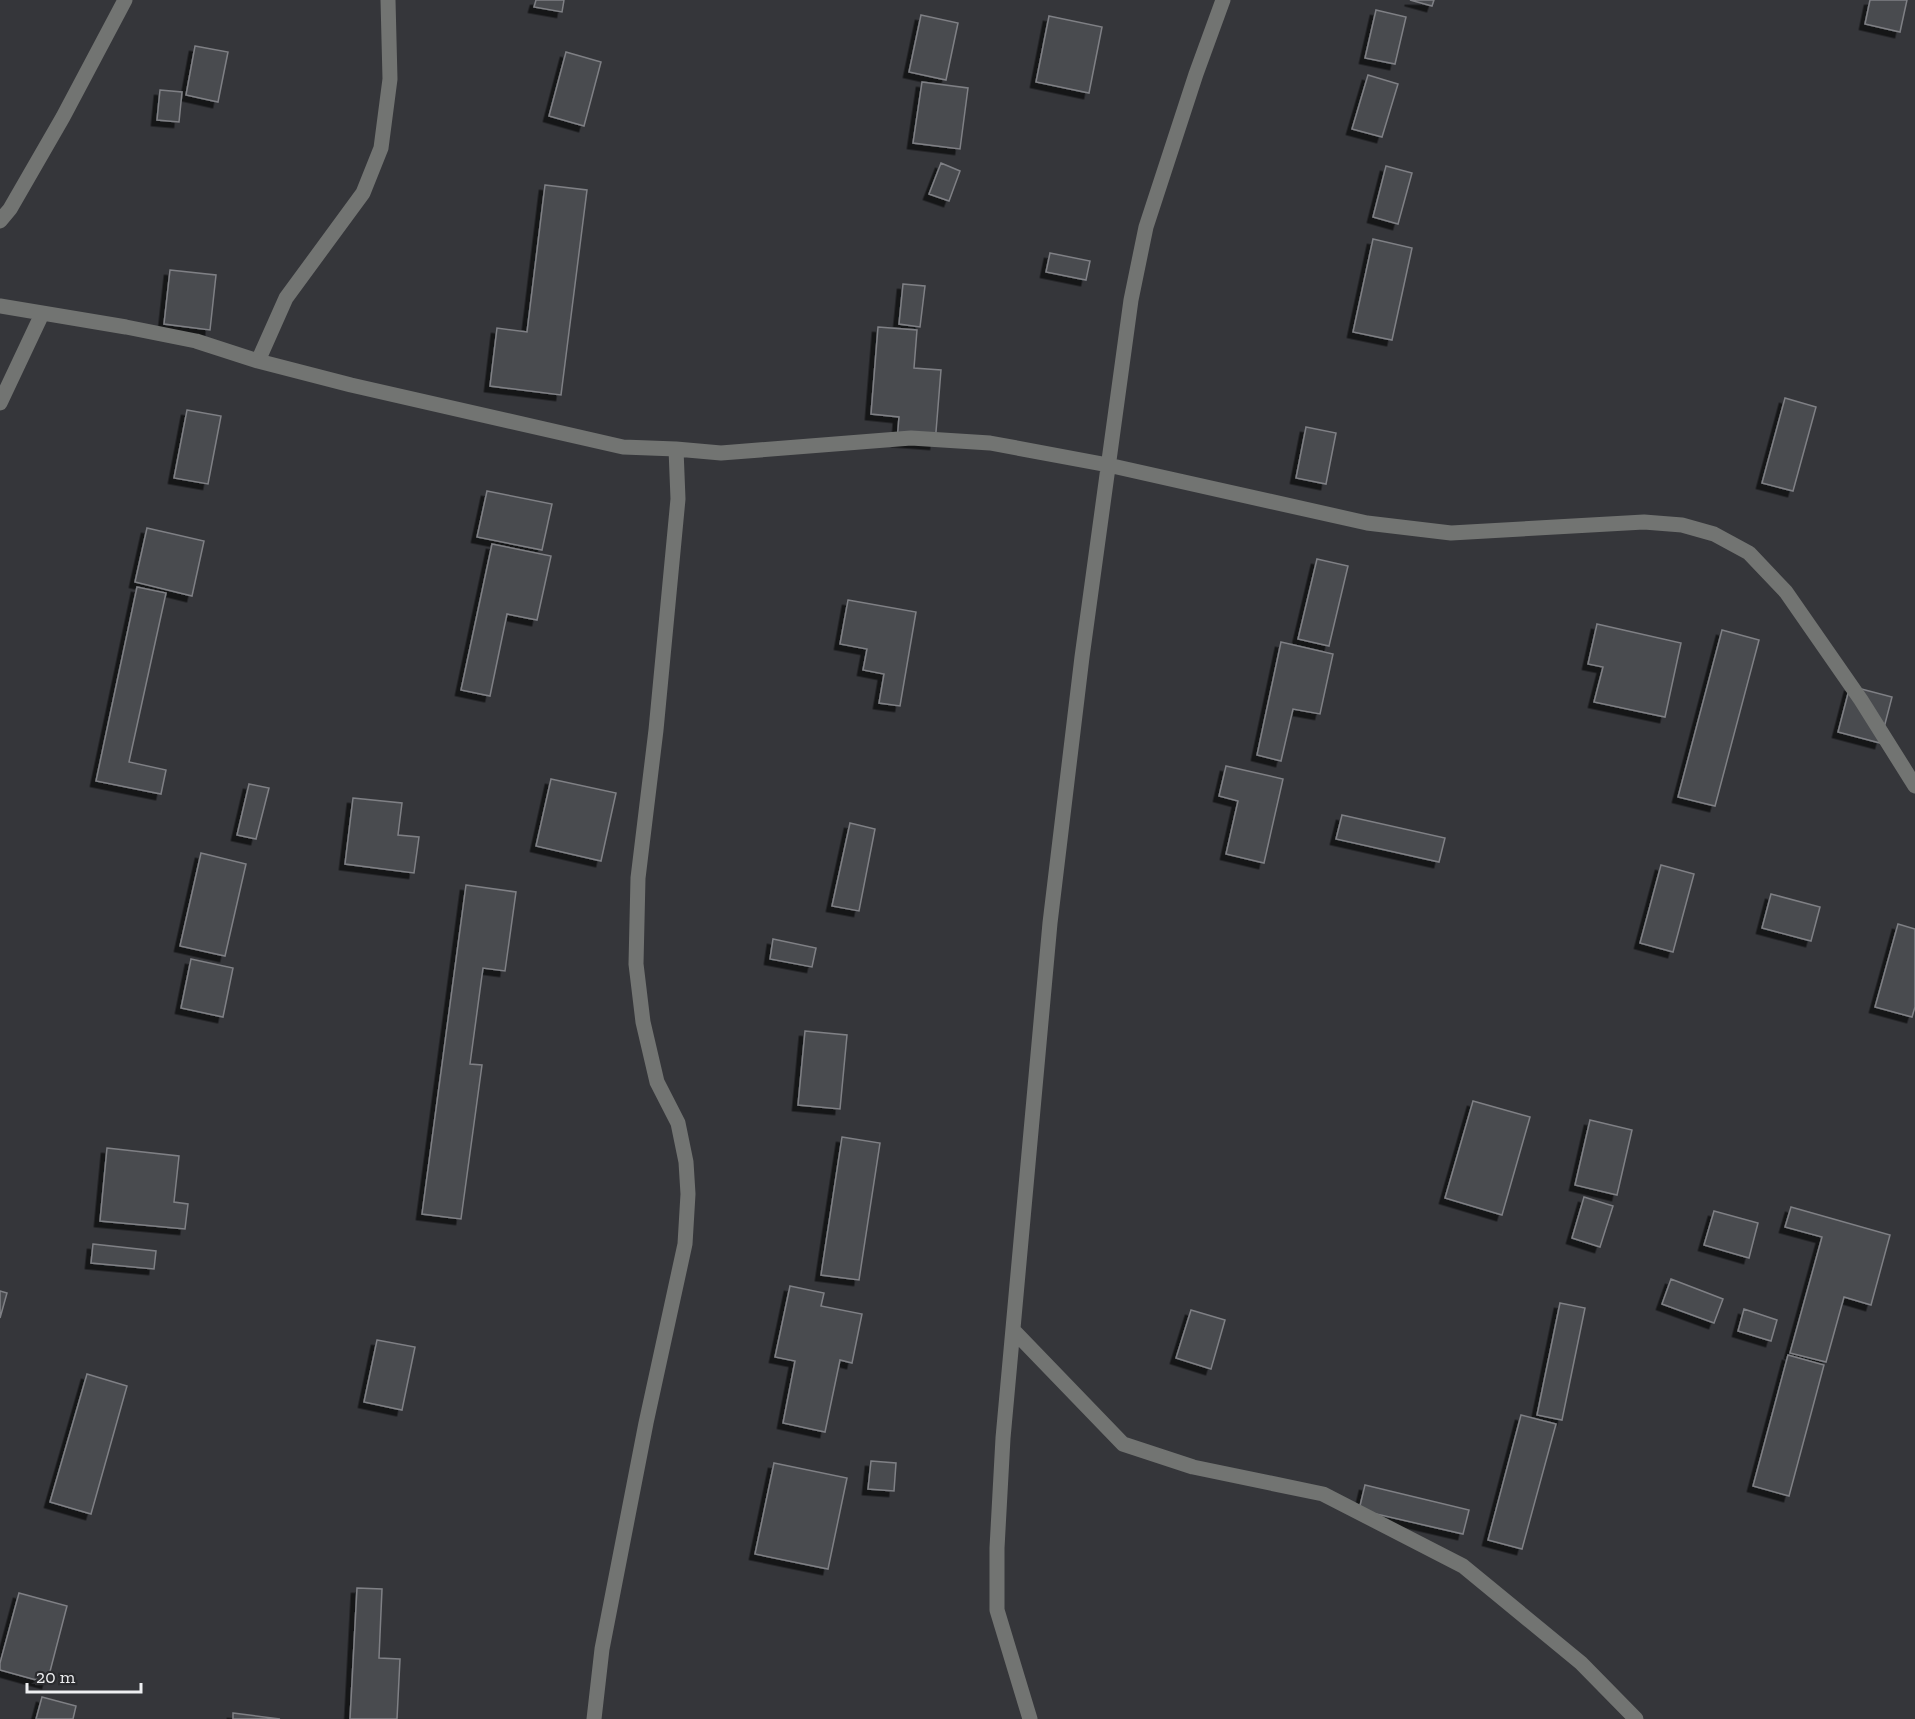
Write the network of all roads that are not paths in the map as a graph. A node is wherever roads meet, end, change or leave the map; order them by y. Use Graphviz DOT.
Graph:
graph roads {
  1 [pos="125,0"];
  2 [pos="388,0"];
  3 [pos="1223,0"];
  4 [pos="0,221"];
  5 [pos="0,306"];
  6 [pos="42,314"];
  7 [pos="258,361"];
  8 [pos="0,403"];
  9 [pos="676,449"];
  10 [pos="1108,465"];
  11 [pos="1915,786"];
  12 [pos="1013,1329"];
  13 [pos="594,1719"];
  14 [pos="1030,1719"];
  15 [pos="1636,1719"];
  1 -- 4 [label="street"];
  2 -- 7 [label="street"];
  3 -- 10 [label="street"];
  5 -- 6 [label="street"];
  6 -- 7 [label="street"];
  6 -- 8 [label="street"];
  7 -- 9 [label="street"];
  9 -- 10 [label="street"];
  9 -- 13 [label="street"];
  10 -- 11 [label="street"];
  10 -- 12 [label="street"];
  12 -- 14 [label="street"];
  12 -- 15 [label="street"];
}
